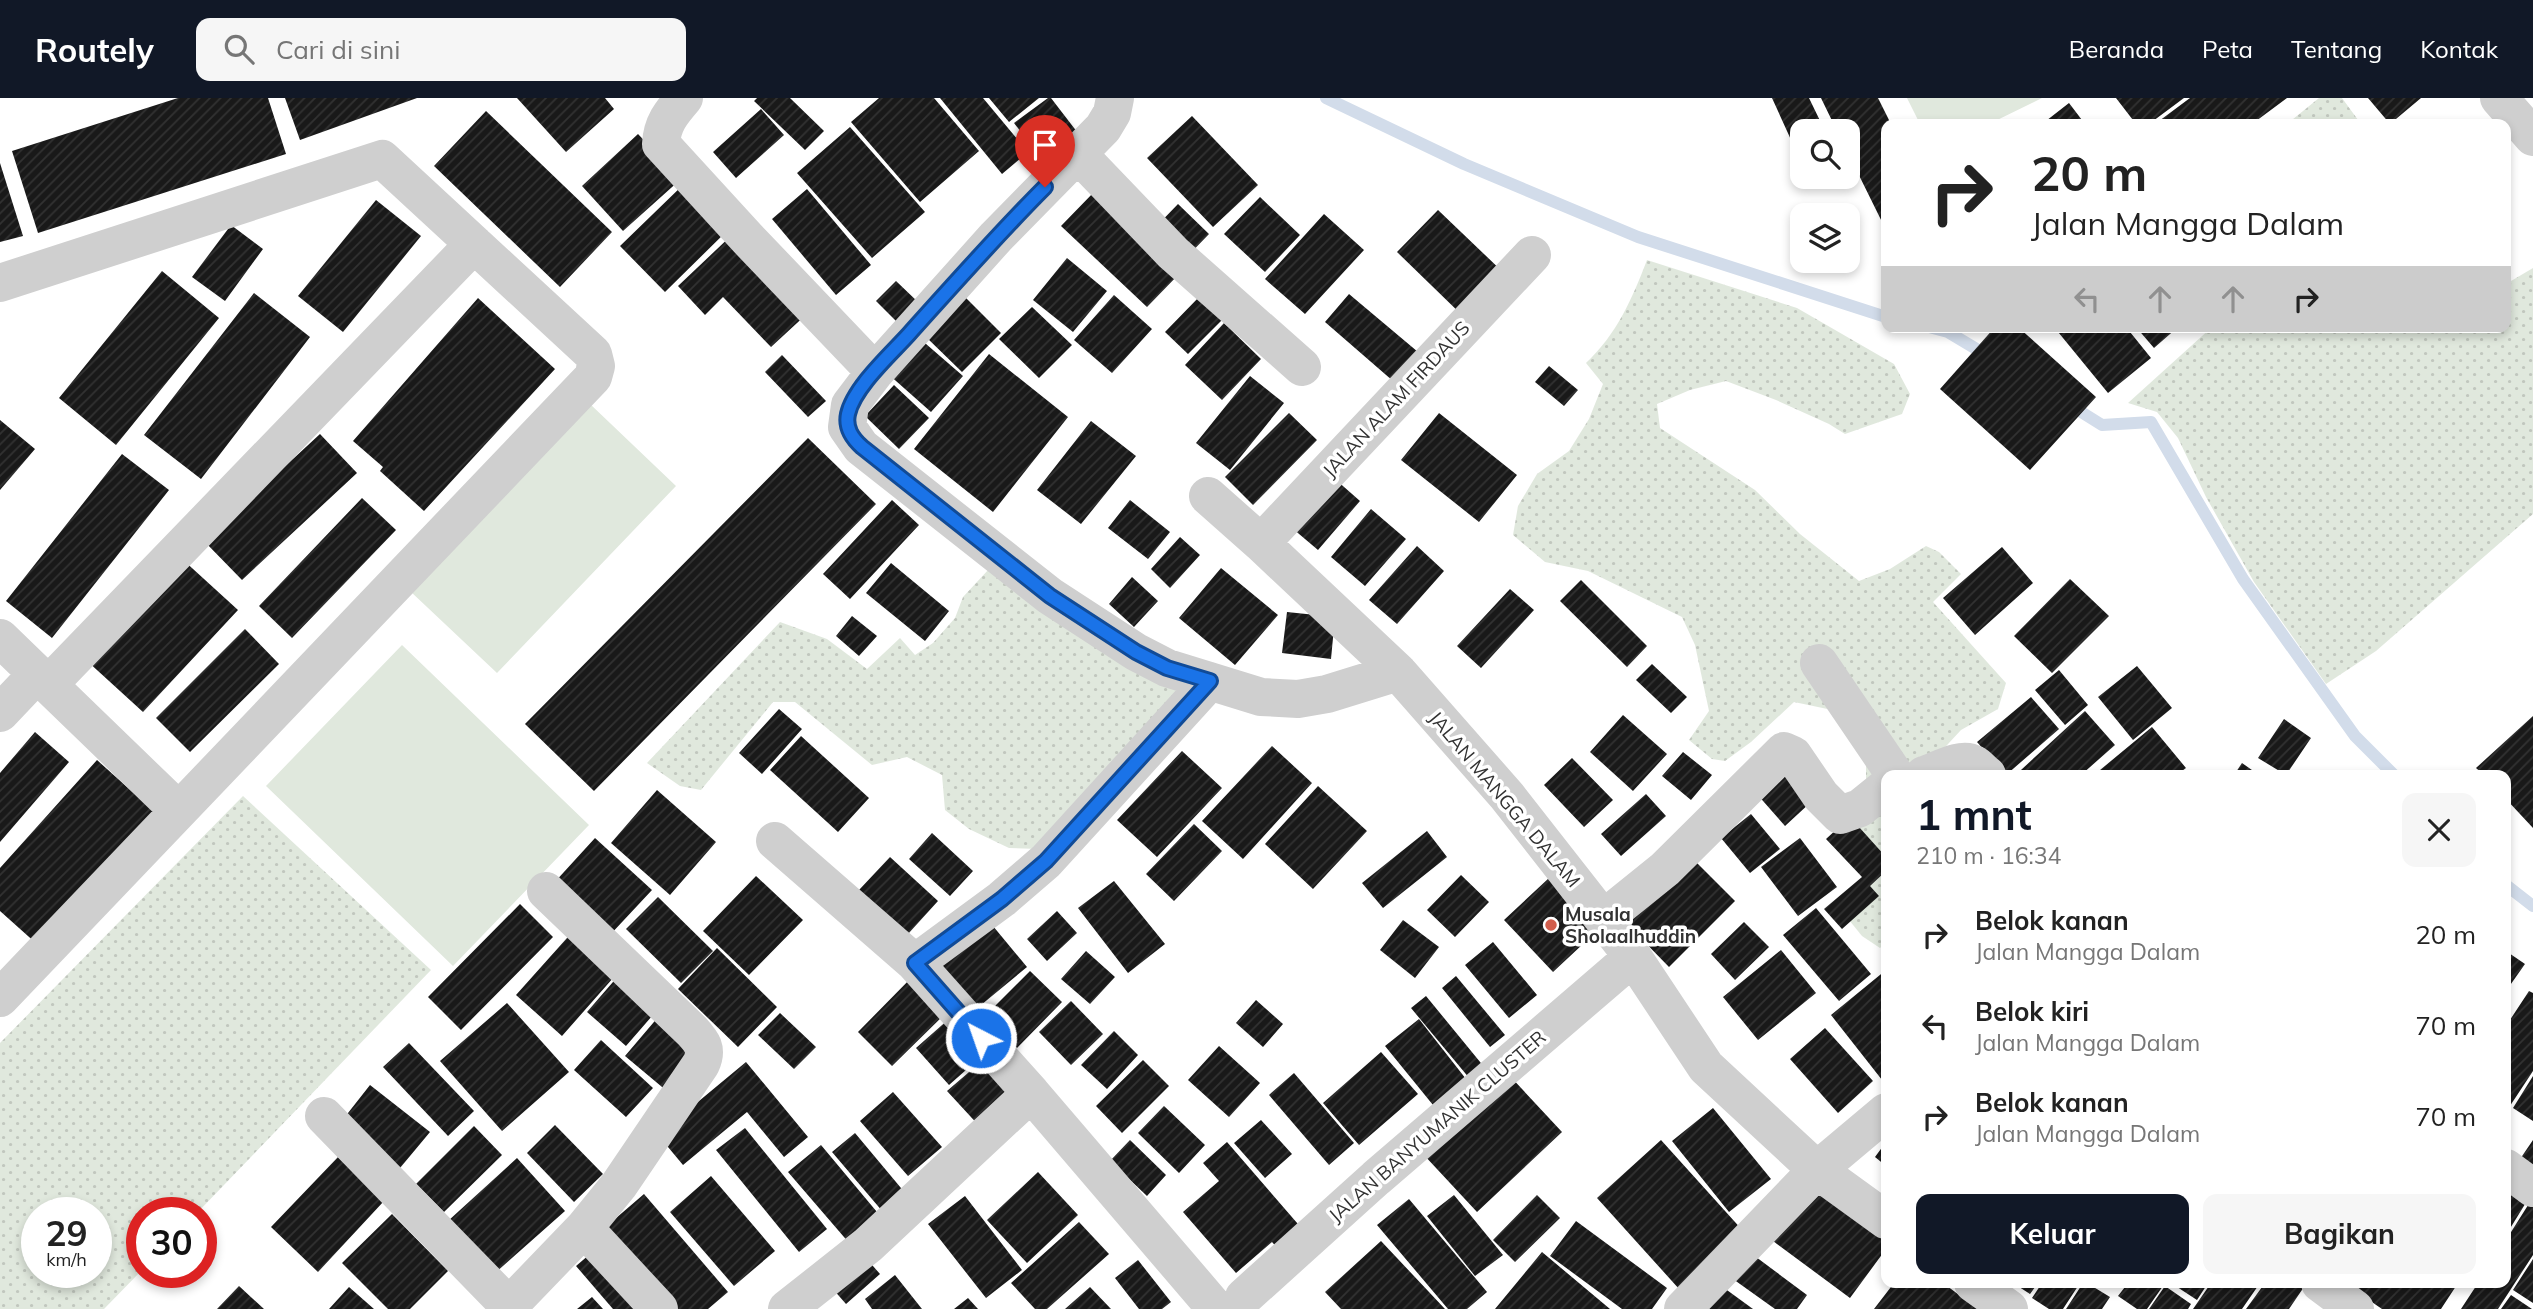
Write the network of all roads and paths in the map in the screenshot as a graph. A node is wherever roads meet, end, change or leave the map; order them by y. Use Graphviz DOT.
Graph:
graph roads {
  1 [pos="684,98"];
  2 [pos="1115,98"];
  3 [pos="2499,98"];
  4 [pos="2533,137"];
  5 [pos="1077,154"];
  6 [pos="474,243"];
  7 [pos="1532,255"];
  8 [pos="0,283"];
  9 [pos="1302,367"];
  10 [pos="876,372"];
  11 [pos="1208,496"];
  12 [pos="1261,543"];
  13 [pos="0,638"];
  14 [pos="1819,663"];
  15 [pos="1398,672"];
  16 [pos="43,679"];
  17 [pos="1210,681"];
  18 [pos="0,713"];
  19 [pos="1892,770"];
  20 [pos="1938,770"];
  21 [pos="1981,770"];
  22 [pos="1881,791"];
  23 [pos="178,810"];
  24 [pos="775,841"];
  25 [pos="546,891"];
  26 [pos="1603,919"];
  27 [pos="1633,957"];
  28 [pos="915,963"];
  29 [pos="0,998"];
  30 [pos="1031,1093"];
  31 [pos="324,1116"];
  32 [pos="1881,1116"];
  33 [pos="1817,1170"];
  34 [pos="2511,1172"];
  35 [pos="2533,1188"];
  36 [pos="1881,1216"];
  37 [pos="584,1228"];
  38 [pos="1980,1288"];
  39 [pos="2327,1288"];
  40 [pos="1230,1303"];
  41 [pos="508,1307"];
  42 [pos="659,1309"];
  43 [pos="787,1309"];
  44 [pos="1683,1309"];
  45 [pos="2009,1309"];
  46 [pos="2355,1309"];
  1 -- 10 [label="street"];
  2 -- 5 [label="street"];
  3 -- 4 [label="street"];
  5 -- 9 [label="street"];
  5 -- 10 [label="street"];
  6 -- 8 [label="street"];
  6 -- 16 [label="street"];
  6 -- 23 [label="street"];
  7 -- 12 [label="street, JALAN ALAM FIRDAUS"];
  10 -- 17 [label="street"];
  11 -- 12 [label="street"];
  12 -- 15 [label="street"];
  13 -- 16 [label="street"];
  14 -- 19 [label="street"];
  15 -- 17 [label="street"];
  15 -- 26 [label="street, JALAN MANGGA DALAM"];
  16 -- 18 [label="street"];
  16 -- 23 [label="street"];
  17 -- 28 [label="street"];
  20 -- 21 [label="street"];
  22 -- 26 [label="street"];
  23 -- 29 [label="street"];
  24 -- 28 [label="street"];
  25 -- 37 [label="street"];
  26 -- 27 [label="street, JALAN MANGGA DALAM"];
  27 -- 33 [label="street, JALAN MANGGA DALAM"];
  27 -- 40 [label="street, JALAN BANYUMANIK CLUSTER"];
  28 -- 30 [label="street"];
  30 -- 40 [label="street"];
  30 -- 43 [label="street"];
  31 -- 41 [label="street"];
  32 -- 33 [label="street"];
  33 -- 36 [label="street, JALAN MANGGA DALAM"];
  33 -- 44 [label="street"];
  34 -- 35 [label="street"];
  37 -- 41 [label="street"];
  37 -- 42 [label="street"];
  38 -- 45 [label="street"];
  39 -- 46 [label="street"];
}
